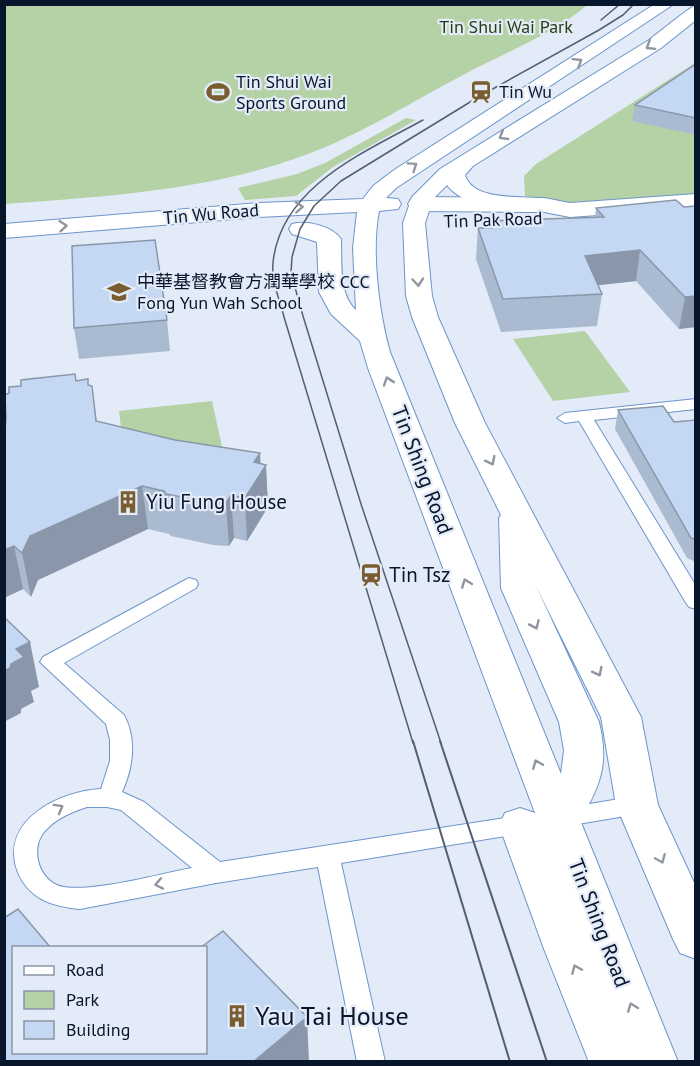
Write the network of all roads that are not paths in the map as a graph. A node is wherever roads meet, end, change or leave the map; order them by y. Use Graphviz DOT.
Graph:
graph roads {
  1 [pos="661,7"];
  2 [pos="696,10"];
  3 [pos="470,157"];
  4 [pos="694,203"];
  5 [pos="544,205"];
  6 [pos="570,210"];
  7 [pos="417,214"];
  8 [pos="368,215"];
  9 [pos="300,229"];
  10 [pos="4,231"];
  11 [pos="4,253"];
  12 [pos="373,338"];
  13 [pos="696,404"];
  14 [pos="584,416"];
  15 [pos="565,418"];
  16 [pos="514,507"];
  17 [pos="189,584"];
  18 [pos="696,603"];
  19 [pos="108,797"];
  20 [pos="637,805"];
  21 [pos="539,822"];
  22 [pos="327,854"];
  23 [pos="216,873"];
  24 [pos="696,939"];
  25 [pos="371,1062"];
  26 [pos="614,1062"];
  27 [pos="653,1062"];
  8 -- 1 [label="main road, one-way"];
  2 -- 3 [label="main road, one-way"];
  3 -- 5 [label="main road"];
  3 -- 7 [label="main road"];
  4 -- 6 [label="main road, Tin Pak Road"];
  5 -- 6 [label="main road, Tin Pak Road"];
  5 -- 7 [label="main road, Tin Pak Road"];
  6 -- 7 [label="main road, Tin Pak Road"];
  7 -- 8 [label="main road, Tin Wu Road"];
  7 -- 16 [label="main road, one-way"];
  8 -- 9 [label="main road, Tin Wu Road"];
  10 -- 8 [label="main road, Tin Wu Road, one-way"];
  8 -- 12 [label="main road, Tin Shing Road"];
  9 -- 11 [label="main road, Tin Wu Road"];
  9 -- 12 [label="main road"];
  21 -- 12 [label="main road, Tin Shing Road, one-way"];
  13 -- 14 [label="lane"];
  14 -- 15 [label="lane"];
  14 -- 18 [label="lane"];
  16 -- 20 [label="main road, one-way"];
  16 -- 21 [label="main road, one-way"];
  17 -- 19 [label="lane"];
  19 -- 23 [label="lane"];
  23 -- 19 [label="lane, one-way"];
  20 -- 21 [label="lane"];
  20 -- 24 [label="main road, one-way"];
  21 -- 22 [label="lane"];
  26 -- 21 [label="main road, one-way"];
  27 -- 21 [label="main road, Tin Shing Road, one-way"];
  22 -- 23 [label="lane"];
  22 -- 25 [label="lane"];
}
